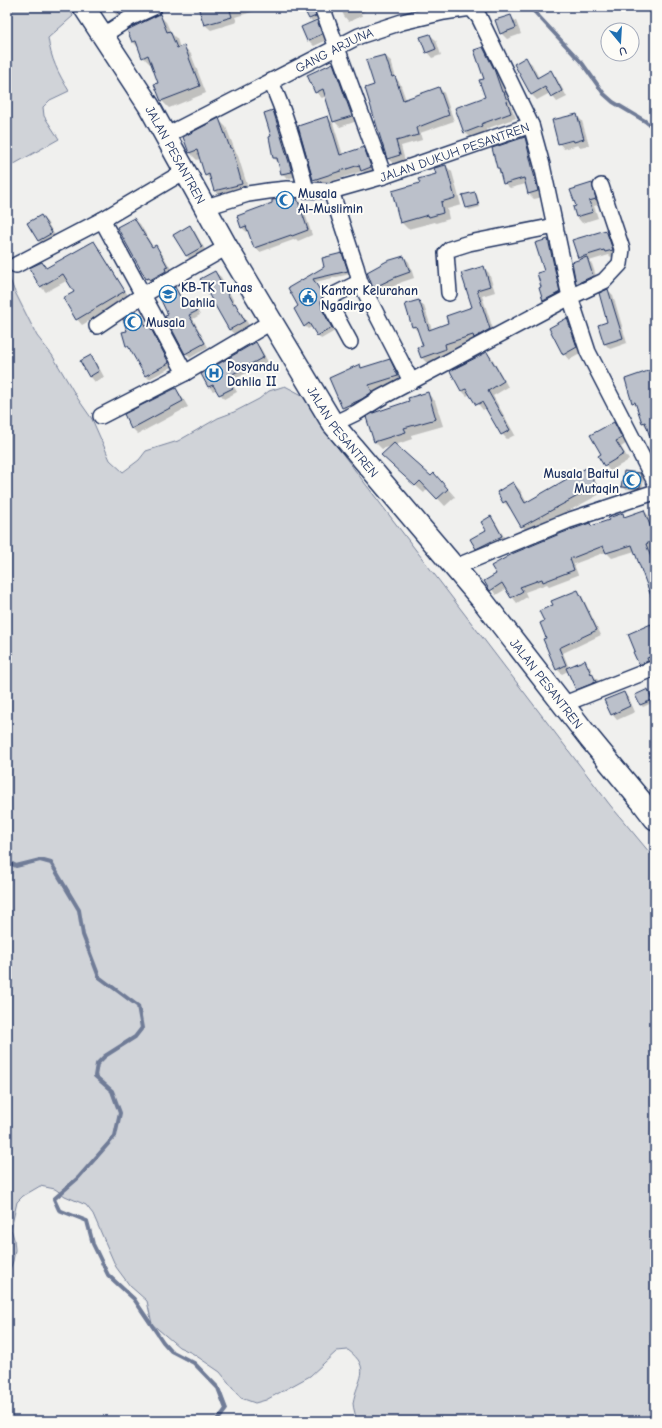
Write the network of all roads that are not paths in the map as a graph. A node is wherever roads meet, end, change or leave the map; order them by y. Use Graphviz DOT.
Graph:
graph roads {
  1 [pos="154,7"];
  2 [pos="322,7"];
  3 [pos="86,8"];
  4 [pos="102,36"];
  5 [pos="337,47"];
  6 [pos="271,82"];
  7 [pos="531,125"];
  8 [pos="165,136"];
  9 [pos="185,170"];
  10 [pos="384,176"];
  11 [pos="601,186"];
  12 [pos="306,190"];
  13 [pos="331,191"];
  14 [pos="206,207"];
  15 [pos="102,220"];
  16 [pos="554,226"];
  17 [pos="227,247"];
  18 [pos="16,265"];
  19 [pos="360,282"];
  20 [pos="449,293"];
  21 [pos="143,295"];
  22 [pos="570,297"];
  23 [pos="271,322"];
  24 [pos="97,326"];
  25 [pos="350,342"];
  26 [pos="184,373"];
  27 [pos="411,381"];
  28 [pos="101,416"];
  29 [pos="333,424"];
  30 [pos="655,482"];
  31 [pos="655,492"];
  32 [pos="455,567"];
  33 [pos="655,668"];
  34 [pos="564,704"];
  35 [pos="655,818"];
  1 -- 4 [label="street"];
  2 -- 5 [label="street"];
  3 -- 4 [label="main road, JALAN PESANTREN"];
  4 -- 8 [label="main road, JALAN PESANTREN"];
  5 -- 6 [label="street, GANG ARJUNA"];
  5 -- 7 [label="street, GANG ARJUNA"];
  5 -- 10 [label="street"];
  6 -- 8 [label="street, GANG ARJUNA"];
  6 -- 12 [label="street"];
  7 -- 10 [label="street, JALAN DUKUH PESANTREN"];
  7 -- 16 [label="street, JALAN DUKUH PESANTREN"];
  8 -- 9 [label="main road, JALAN PESANTREN"];
  9 -- 14 [label="main road, JALAN PESANTREN"];
  9 -- 15 [label="street"];
  10 -- 13 [label="street, JALAN DUKUH PESANTREN"];
  11 -- 22 [label="street"];
  12 -- 13 [label="street, JALAN DUKUH PESANTREN"];
  12 -- 14 [label="street, JALAN DUKUH PESANTREN"];
  13 -- 19 [label="street"];
  14 -- 17 [label="main road, JALAN PESANTREN"];
  15 -- 18 [label="street"];
  15 -- 21 [label="street"];
  16 -- 20 [label="street"];
  16 -- 22 [label="street, JALAN DUKUH PESANTREN"];
  17 -- 21 [label="street"];
  17 -- 23 [label="main road, JALAN PESANTREN"];
  19 -- 25 [label="street"];
  19 -- 27 [label="street"];
  21 -- 24 [label="street"];
  21 -- 26 [label="street"];
  22 -- 27 [label="street"];
  22 -- 30 [label="street, JALAN DUKUH PESANTREN"];
  23 -- 26 [label="street"];
  23 -- 29 [label="main road, JALAN PESANTREN"];
  26 -- 28 [label="street"];
  27 -- 29 [label="street"];
  29 -- 32 [label="main road, JALAN PESANTREN"];
  31 -- 32 [label="street"];
  32 -- 34 [label="main road, JALAN PESANTREN"];
  33 -- 34 [label="street"];
  34 -- 35 [label="main road, JALAN PESANTREN"];
}
